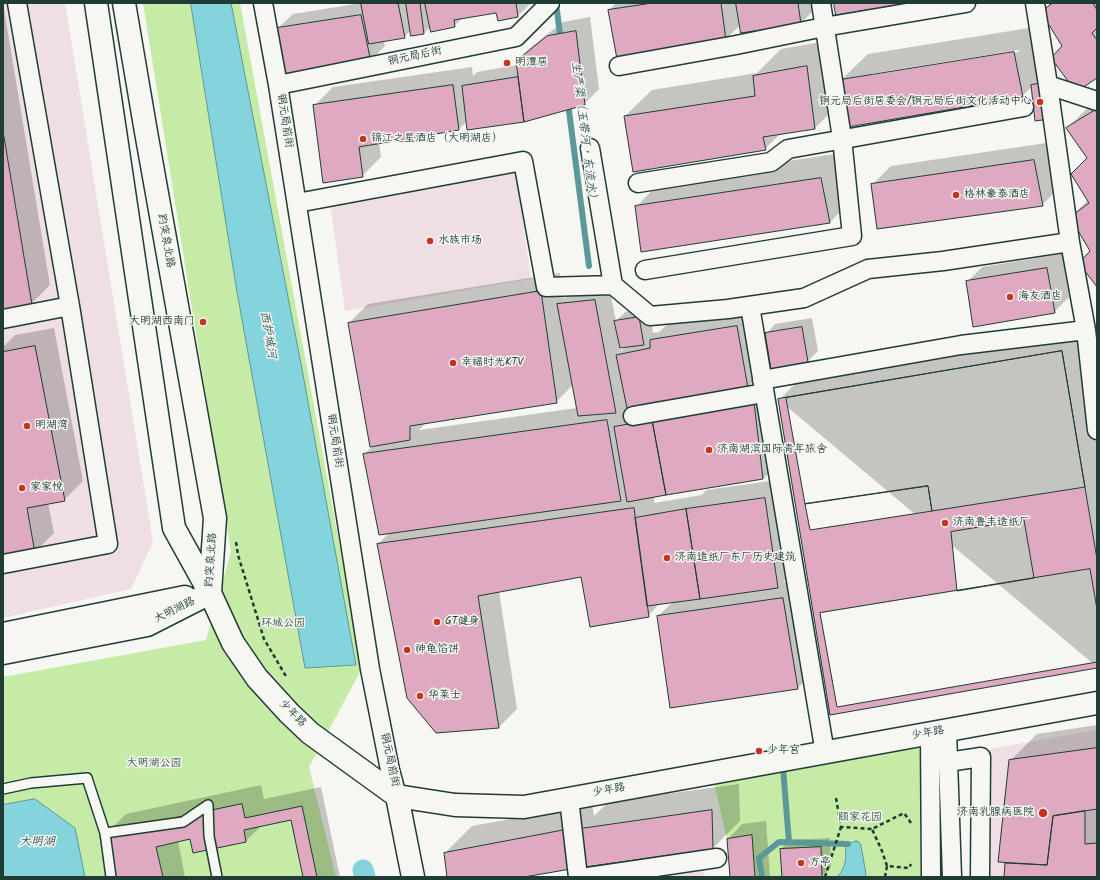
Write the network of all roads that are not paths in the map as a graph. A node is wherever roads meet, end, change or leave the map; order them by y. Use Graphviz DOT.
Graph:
graph roads {
  1 [pos="17,3"];
  2 [pos="96,3"];
  3 [pos="124,3"];
  4 [pos="263,3"];
  5 [pos="821,3"];
  6 [pos="966,3"];
  7 [pos="1035,3"];
  8 [pos="545,5"];
  9 [pos="824,27"];
  10 [pos="619,66"];
  11 [pos="278,85"];
  12 [pos="1048,85"];
  13 [pos="1097,101"];
  14 [pos="1024,107"];
  15 [pos="842,138"];
  16 [pos="590,148"];
  17 [pos="638,183"];
  18 [pos="297,203"];
  19 [pos="1070,242"];
  20 [pos="645,270"];
  21 [pos="613,285"];
  22 [pos="70,306"];
  23 [pos="750,306"];
  24 [pos="3,319"];
  25 [pos="1086,330"];
  26 [pos="763,386"];
  27 [pos="633,416"];
  28 [pos="1097,430"];
  29 [pos="3,564"];
  30 [pos="210,593"];
  31 [pos="3,634"];
  32 [pos="3,653"];
  33 [pos="1097,702"];
  34 [pos="938,732"];
  35 [pos="825,753"];
  36 [pos="948,762"];
  37 [pos="3,789"];
  38 [pos="397,796"];
  39 [pos="569,799"];
  40 [pos="106,833"];
  41 [pos="718,858"];
  42 [pos="111,877"];
  43 [pos="217,877"];
  44 [pos="413,877"];
  45 [pos="578,877"];
  46 [pos="588,877"];
  47 [pos="931,877"];
  48 [pos="952,877"];
  49 [pos="980,877"];
  1 -- 22 [label="street"];
  2 -- 30 [label="main road, 趵突泉北路"];
  3 -- 30 [label="main road, 趵突泉北路"];
  4 -- 11 [label="street, 铜元局前街"];
  5 -- 9 [label="street"];
  6 -- 9 [label="street"];
  7 -- 12 [label="street"];
  8 -- 11 [label="street, 铜元局后街"];
  9 -- 10 [label="street"];
  9 -- 15 [label="street"];
  11 -- 18 [label="street, 铜元局前街"];
  12 -- 13 [label="street"];
  12 -- 19 [label="street"];
  14 -- 15 [label="street"];
  15 -- 17 [label="street"];
  15 -- 20 [label="street"];
  16 -- 21 [label="street"];
  18 -- 21 [label="street"];
  18 -- 38 [label="street, 铜元局前街"];
  19 -- 23 [label="street"];
  19 -- 25 [label="street"];
  21 -- 23 [label="street"];
  22 -- 24 [label="street"];
  22 -- 29 [label="street"];
  23 -- 26 [label="street"];
  25 -- 26 [label="street"];
  25 -- 28 [label="street"];
  26 -- 27 [label="street"];
  26 -- 35 [label="street"];
  30 -- 31 [label="main road, 大明湖路"];
  30 -- 32 [label="main road, 大明湖路"];
  30 -- 38 [label="main road, 少年路"];
  33 -- 34 [label="main road, 少年路"];
  34 -- 35 [label="main road, 少年路"];
  34 -- 36 [label="street"];
  34 -- 47 [label="street"];
  35 -- 39 [label="main road, 少年路"];
  36 -- 48 [label="street"];
  36 -- 49 [label="street"];
  37 -- 40 [label="lane"];
  38 -- 39 [label="main road, 少年路"];
  38 -- 44 [label="main road, 铜元局前街"];
  39 -- 45 [label="street"];
  40 -- 42 [label="lane"];
  40 -- 43 [label="lane"];
  41 -- 46 [label="street"];
}
